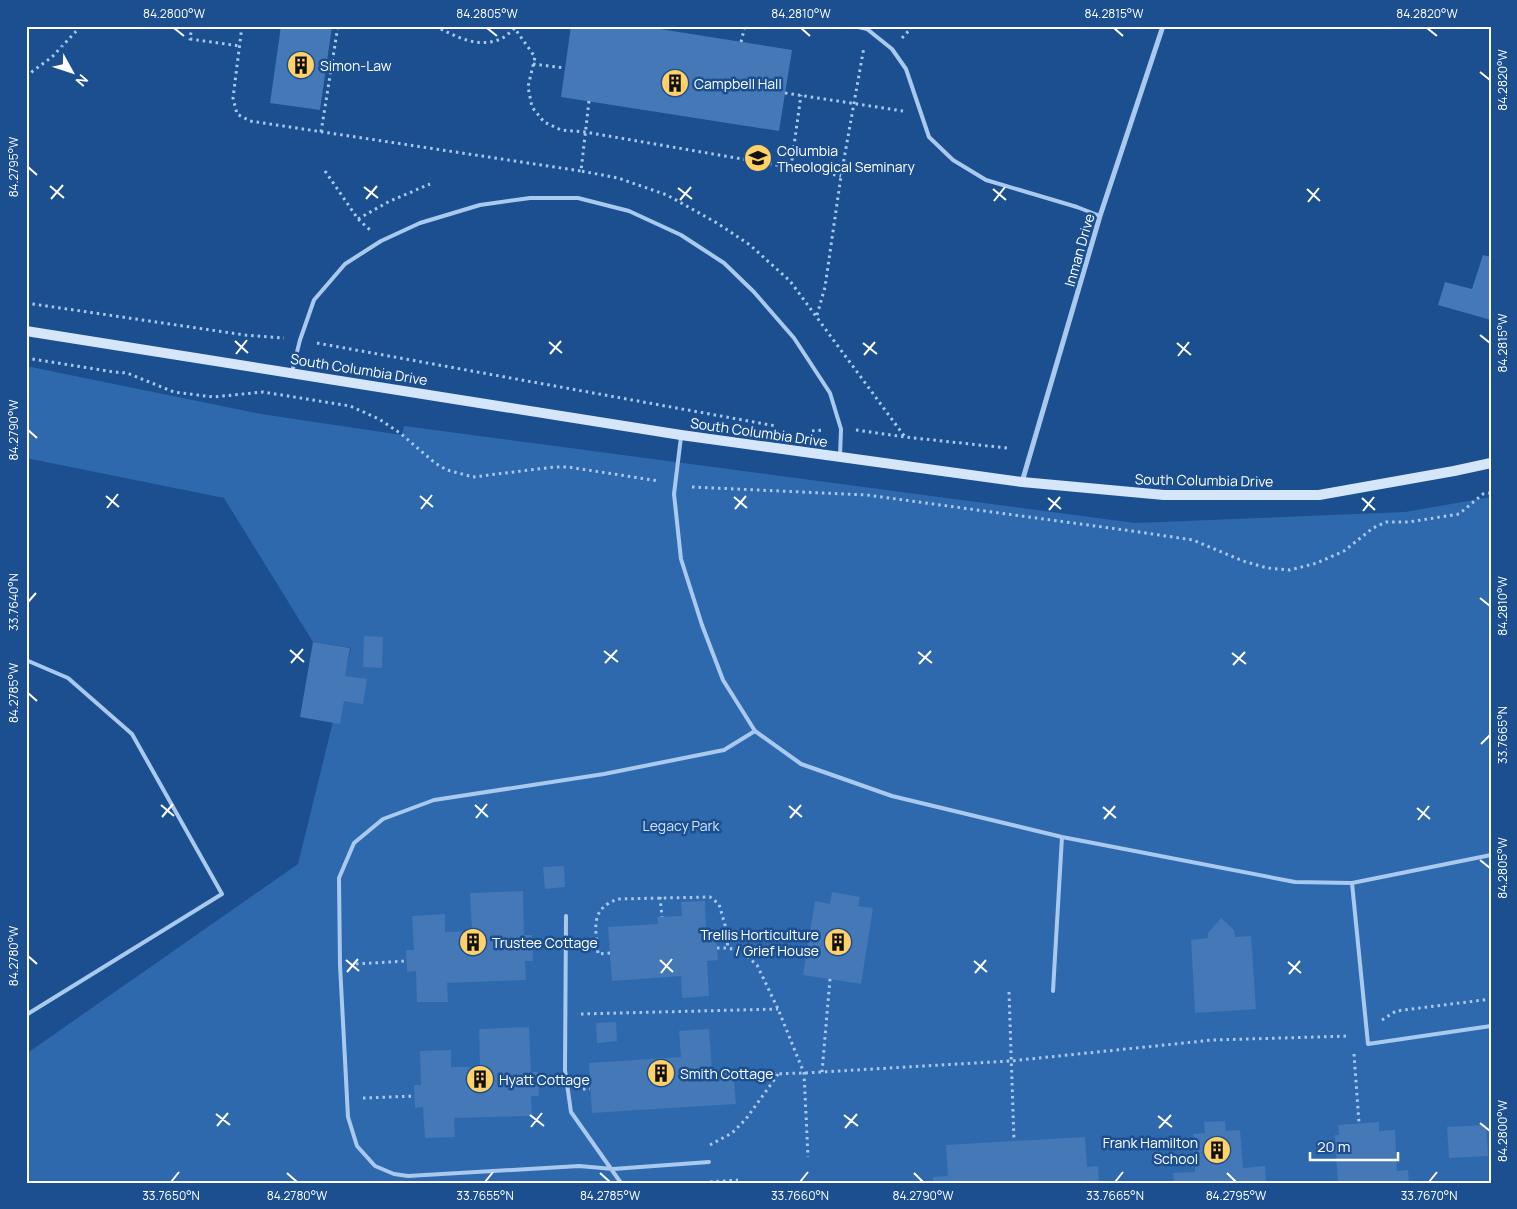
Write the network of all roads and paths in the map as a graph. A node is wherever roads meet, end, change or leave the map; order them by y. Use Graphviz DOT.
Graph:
graph roads {
  1 [pos="81,26"];
  2 [pos="192,26"];
  3 [pos="242,26"];
  4 [pos="338,26"];
  5 [pos="435,26"];
  6 [pos="745,26"];
  7 [pos="854,26"];
  8 [pos="1162,26"];
  9 [pos="515,27"];
  10 [pos="867,28"];
  11 [pos="741,42"];
  12 [pos="240,46"];
  13 [pos="533,64"];
  14 [pos="565,68"];
  15 [pos="26,76"];
  16 [pos="785,93"];
  17 [pos="801,96"];
  18 [pos="854,104"];
  19 [pos="921,113"];
  20 [pos="321,132"];
  21 [pos="791,167"];
  22 [pos="326,171"];
  23 [pos="581,171"];
  24 [pos="841,176"];
  25 [pos="430,184"];
  26 [pos="1100,216"];
  27 [pos="358,219"];
  28 [pos="381,241"];
  29 [pos="26,303"];
  30 [pos="817,315"];
  31 [pos="26,331"];
  32 [pos="300,340"];
  33 [pos="26,358"];
  34 [pos="292,372"];
  35 [pos="778,426"];
  36 [pos="841,429"];
  37 [pos="808,431"];
  38 [pos="681,435"];
  39 [pos="1007,448"];
  40 [pos="840,457"];
  41 [pos="1491,463"];
  42 [pos="1022,482"];
  43 [pos="676,484"];
  44 [pos="1491,493"];
  45 [pos="26,660"];
  46 [pos="755,731"];
  47 [pos="1062,837"];
  48 [pos="1491,855"];
  49 [pos="1352,884"];
  50 [pos="660,897"];
  51 [pos="566,916"];
  52 [pos="662,917"];
  53 [pos="717,948"];
  54 [pos="728,948"];
  55 [pos="610,954"];
  56 [pos="406,961"];
  57 [pos="340,965"];
  58 [pos="830,979"];
  59 [pos="1053,991"];
  60 [pos="1009,992"];
  61 [pos="1491,999"];
  62 [pos="778,1009"];
  63 [pos="565,1014"];
  64 [pos="26,1015"];
  65 [pos="1491,1026"];
  66 [pos="1366,1029"];
  67 [pos="1352,1036"];
  68 [pos="1010,1061"];
  69 [pos="804,1072"];
  70 [pos="822,1072"];
  71 [pos="780,1073"];
  72 [pos="734,1074"];
  73 [pos="415,1096"];
  74 [pos="348,1099"];
  75 [pos="1359,1123"];
  76 [pos="1014,1141"];
  77 [pos="808,1157"];
  78 [pos="710,1162"];
  79 [pos="612,1170"];
  80 [pos="738,1180"];
  81 [pos="710,1182"];
  82 [pos="621,1183"];
  1 -- 15 [label="path"];
  2 -- 12 [label="path"];
  3 -- 12 [label="path"];
  4 -- 20 [label="path"];
  5 -- 9 [label="path"];
  6 -- 11 [label="path"];
  7 -- 10 [label="lane"];
  8 -- 26 [label="street, Inman Drive"];
  9 -- 13 [label="path"];
  10 -- 18 [label="path"];
  10 -- 19 [label="lane"];
  12 -- 20 [label="path"];
  13 -- 14 [label="path"];
  13 -- 21 [label="path"];
  16 -- 17 [label="path"];
  17 -- 18 [label="path"];
  17 -- 21 [label="path"];
  18 -- 19 [label="path"];
  18 -- 24 [label="path"];
  19 -- 26 [label="lane"];
  20 -- 23 [label="path"];
  21 -- 24 [label="path"];
  22 -- 27 [label="path"];
  24 -- 30 [label="path"];
  25 -- 27 [label="path"];
  26 -- 42 [label="street, Inman Drive"];
  27 -- 28 [label="path"];
  28 -- 32 [label="lane"];
  28 -- 36 [label="lane"];
  29 -- 32 [label="path"];
  31 -- 34 [label="main road, South Columbia Drive"];
  32 -- 34 [label="lane"];
  32 -- 35 [label="path"];
  33 -- 43 [label="path"];
  34 -- 38 [label="main road, South Columbia Drive"];
  36 -- 37 [label="path"];
  36 -- 39 [label="path"];
  36 -- 40 [label="lane"];
  38 -- 40 [label="main road, South Columbia Drive"];
  38 -- 43 [label="lane"];
  40 -- 42 [label="main road, South Columbia Drive"];
  41 -- 42 [label="main road, South Columbia Drive"];
  43 -- 44 [label="path"];
  43 -- 46 [label="lane"];
  45 -- 64 [label="lane"];
  46 -- 47 [label="lane"];
  46 -- 57 [label="lane"];
  47 -- 49 [label="lane"];
  47 -- 59 [label="lane"];
  48 -- 49 [label="lane"];
  49 -- 66 [label="lane"];
  50 -- 52 [label="path"];
  50 -- 54 [label="path"];
  50 -- 55 [label="path"];
  51 -- 63 [label="lane"];
  53 -- 54 [label="path"];
  54 -- 62 [label="path"];
  56 -- 57 [label="path"];
  57 -- 74 [label="lane"];
  58 -- 70 [label="path"];
  60 -- 68 [label="path"];
  61 -- 66 [label="path"];
  62 -- 63 [label="path"];
  62 -- 69 [label="path"];
  63 -- 79 [label="lane"];
  65 -- 66 [label="lane"];
  66 -- 67 [label="path"];
  67 -- 68 [label="path"];
  67 -- 75 [label="path"];
  68 -- 70 [label="path"];
  68 -- 76 [label="path"];
  69 -- 70 [label="path"];
  69 -- 71 [label="path"];
  69 -- 77 [label="path"];
  71 -- 72 [label="path"];
  71 -- 78 [label="path"];
  73 -- 74 [label="path"];
  74 -- 79 [label="lane"];
  78 -- 79 [label="lane"];
  78 -- 81 [label="path"];
  79 -- 82 [label="lane"];
  80 -- 81 [label="path"];
}
